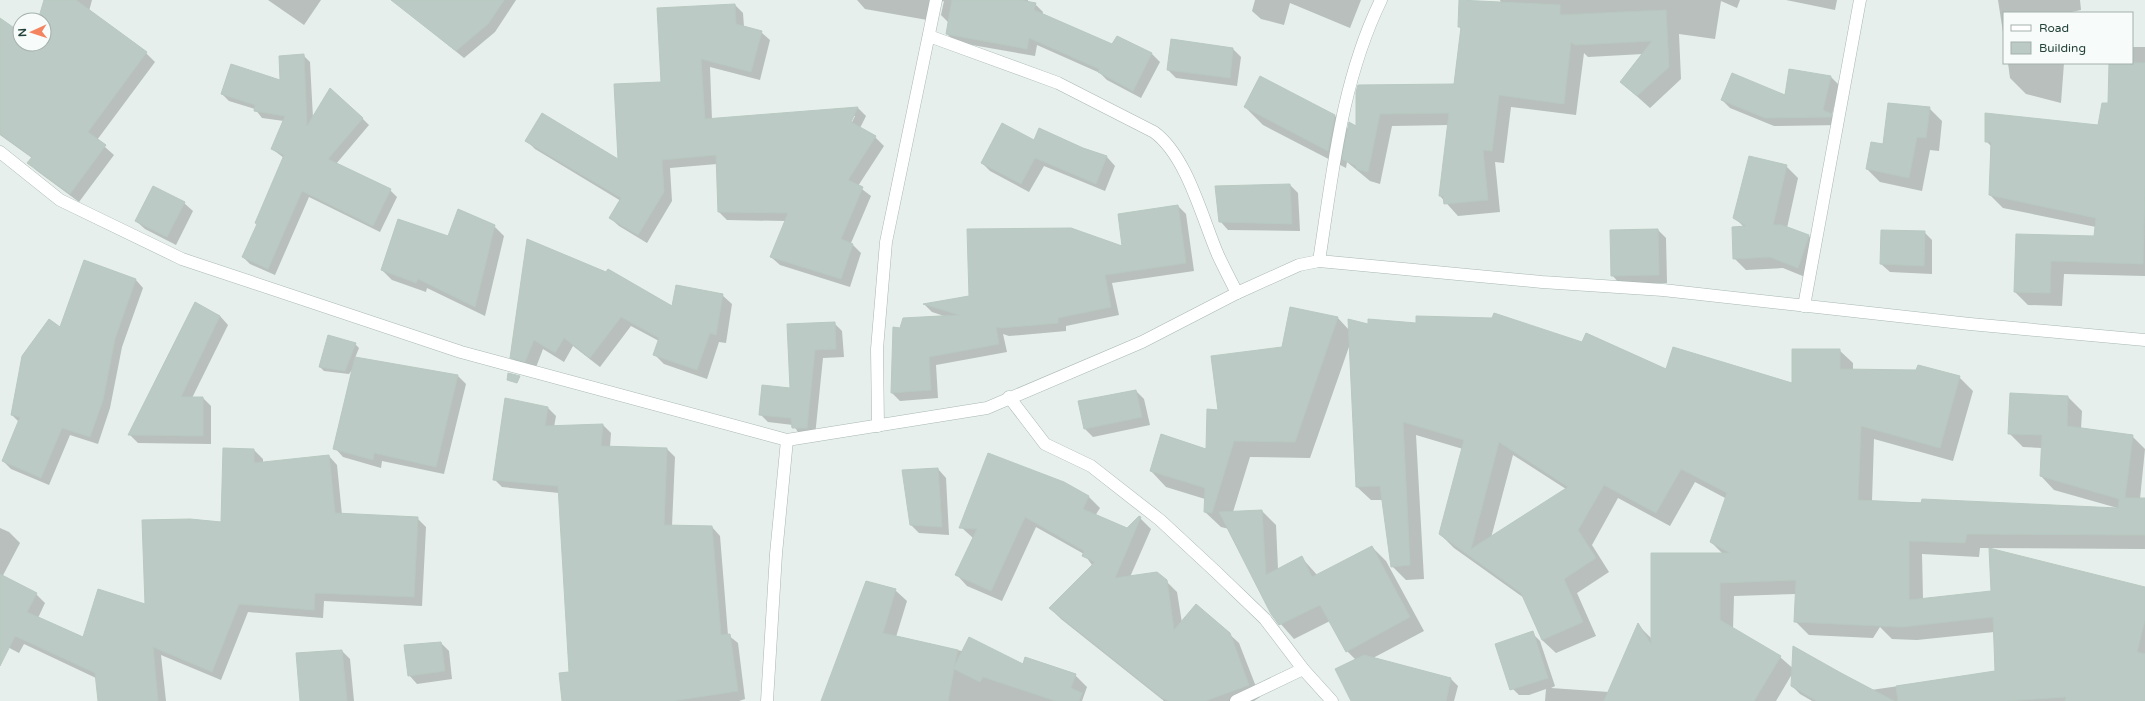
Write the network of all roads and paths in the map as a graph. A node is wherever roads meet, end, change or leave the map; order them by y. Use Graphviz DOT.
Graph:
graph roads {
  1 [pos="936,0"];
  2 [pos="1381,0"];
  3 [pos="1860,0"];
  4 [pos="929,36"];
  5 [pos="0,152"];
  6 [pos="1319,261"];
  7 [pos="1237,293"];
  8 [pos="1804,306"];
  9 [pos="2145,340"];
  10 [pos="1009,397"];
  11 [pos="878,426"];
  12 [pos="787,440"];
  13 [pos="1303,669"];
  14 [pos="767,701"];
  15 [pos="1236,701"];
  16 [pos="1332,701"];
  1 -- 4 [label="street"];
  2 -- 6 [label="street"];
  3 -- 8 [label="street"];
  4 -- 7 [label="street"];
  4 -- 11 [label="street"];
  5 -- 12 [label="street"];
  6 -- 7 [label="street"];
  6 -- 8 [label="street"];
  7 -- 10 [label="street"];
  8 -- 9 [label="street"];
  10 -- 11 [label="street"];
  10 -- 13 [label="street"];
  11 -- 12 [label="street"];
  12 -- 14 [label="street"];
  13 -- 15 [label="street"];
  13 -- 16 [label="street"];
}
